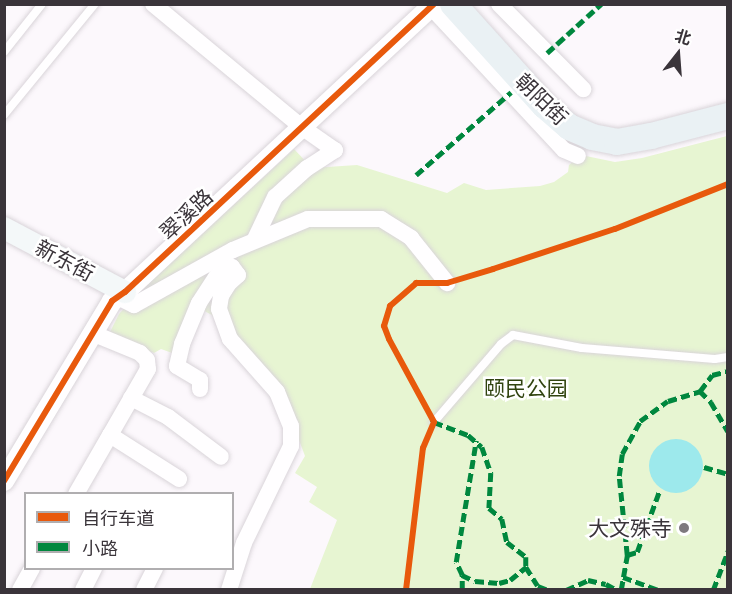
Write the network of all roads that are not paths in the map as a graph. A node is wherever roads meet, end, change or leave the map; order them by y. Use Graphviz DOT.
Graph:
graph roads {
  1 [pos="42,4"];
  2 [pos="95,4"];
  3 [pos="153,4"];
  4 [pos="470,4"];
  5 [pos="499,4"];
  6 [pos="439,5"];
  7 [pos="4,52"];
  8 [pos="583,89"];
  9 [pos="728,105"];
  10 [pos="4,114"];
  11 [pos="728,116"];
  12 [pos="303,128"];
  13 [pos="578,156"];
  14 [pos="4,228"];
  15 [pos="255,239"];
  16 [pos="4,243"];
  17 [pos="447,283"];
  18 [pos="119,297"];
  19 [pos="92,333"];
  20 [pos="728,357"];
  21 [pos="200,389"];
  22 [pos="131,398"];
  23 [pos="434,422"];
  24 [pos="110,435"];
  25 [pos="221,457"];
  26 [pos="179,479"];
  27 [pos="4,481"];
  28 [pos="77,492"];
  29 [pos="31,570"];
  30 [pos="93,570"];
  31 [pos="154,570"];
  32 [pos="20,590"];
  33 [pos="83,590"];
  34 [pos="144,590"];
  35 [pos="229,590"];
  1 -- 7 [label="lane"];
  2 -- 10 [label="lane"];
  3 -- 12 [label="street"];
  4 -- 9 [label="main road, 朝阳街"];
  5 -- 8 [label="street"];
  6 -- 11 [label="main road, 朝阳街"];
  6 -- 12 [label="street, 翠溪路"];
  6 -- 13 [label="street"];
  12 -- 15 [label="street"];
  12 -- 18 [label="street, 翠溪路"];
  14 -- 18 [label="main road, 新东街"];
  15 -- 17 [label="street"];
  15 -- 18 [label="street"];
  16 -- 18 [label="main road, 新东街"];
  18 -- 19 [label="street, 翠溪路"];
  19 -- 22 [label="street"];
  19 -- 27 [label="street, 翠溪路"];
  20 -- 23 [label="lane"];
  21 -- 35 [label="street"];
  22 -- 24 [label="street"];
  22 -- 25 [label="street"];
  24 -- 26 [label="street"];
  24 -- 28 [label="street"];
  29 -- 32 [label="street"];
  30 -- 33 [label="street"];
  31 -- 34 [label="street"];
}
